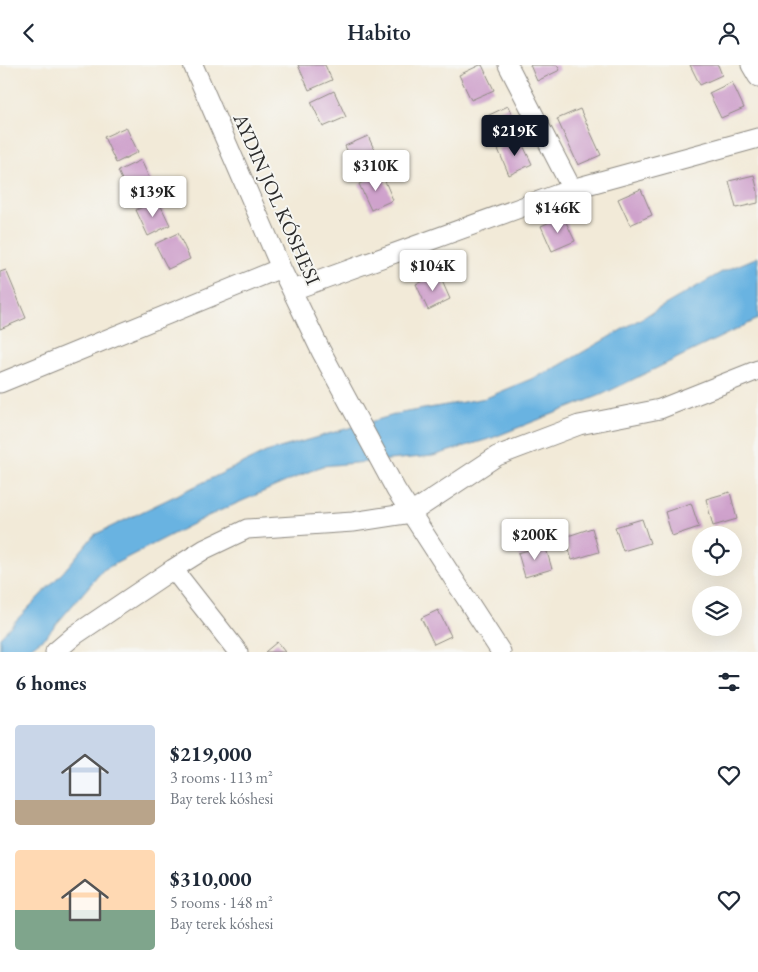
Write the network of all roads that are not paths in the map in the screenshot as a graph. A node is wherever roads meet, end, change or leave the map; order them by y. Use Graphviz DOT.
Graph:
graph roads {
  1 [pos="192,65"];
  2 [pos="508,65"];
  3 [pos="751,65"];
  4 [pos="758,77"];
  5 [pos="758,138"];
  6 [pos="572,189"];
  7 [pos="281,268"];
  8 [pos="292,289"];
  9 [pos="758,370"];
  10 [pos="0,383"];
  11 [pos="411,513"];
  12 [pos="173,569"];
  13 [pos="55,652"];
  14 [pos="238,652"];
  15 [pos="501,652"];
  1 -- 7 [label="street"];
  2 -- 6 [label="street"];
  3 -- 4 [label="street"];
  5 -- 6 [label="street"];
  6 -- 8 [label="street"];
  7 -- 8 [label="street"];
  7 -- 10 [label="street"];
  8 -- 11 [label="street"];
  9 -- 11 [label="street"];
  11 -- 12 [label="street"];
  11 -- 15 [label="street"];
  12 -- 13 [label="street"];
  12 -- 14 [label="street"];
}
